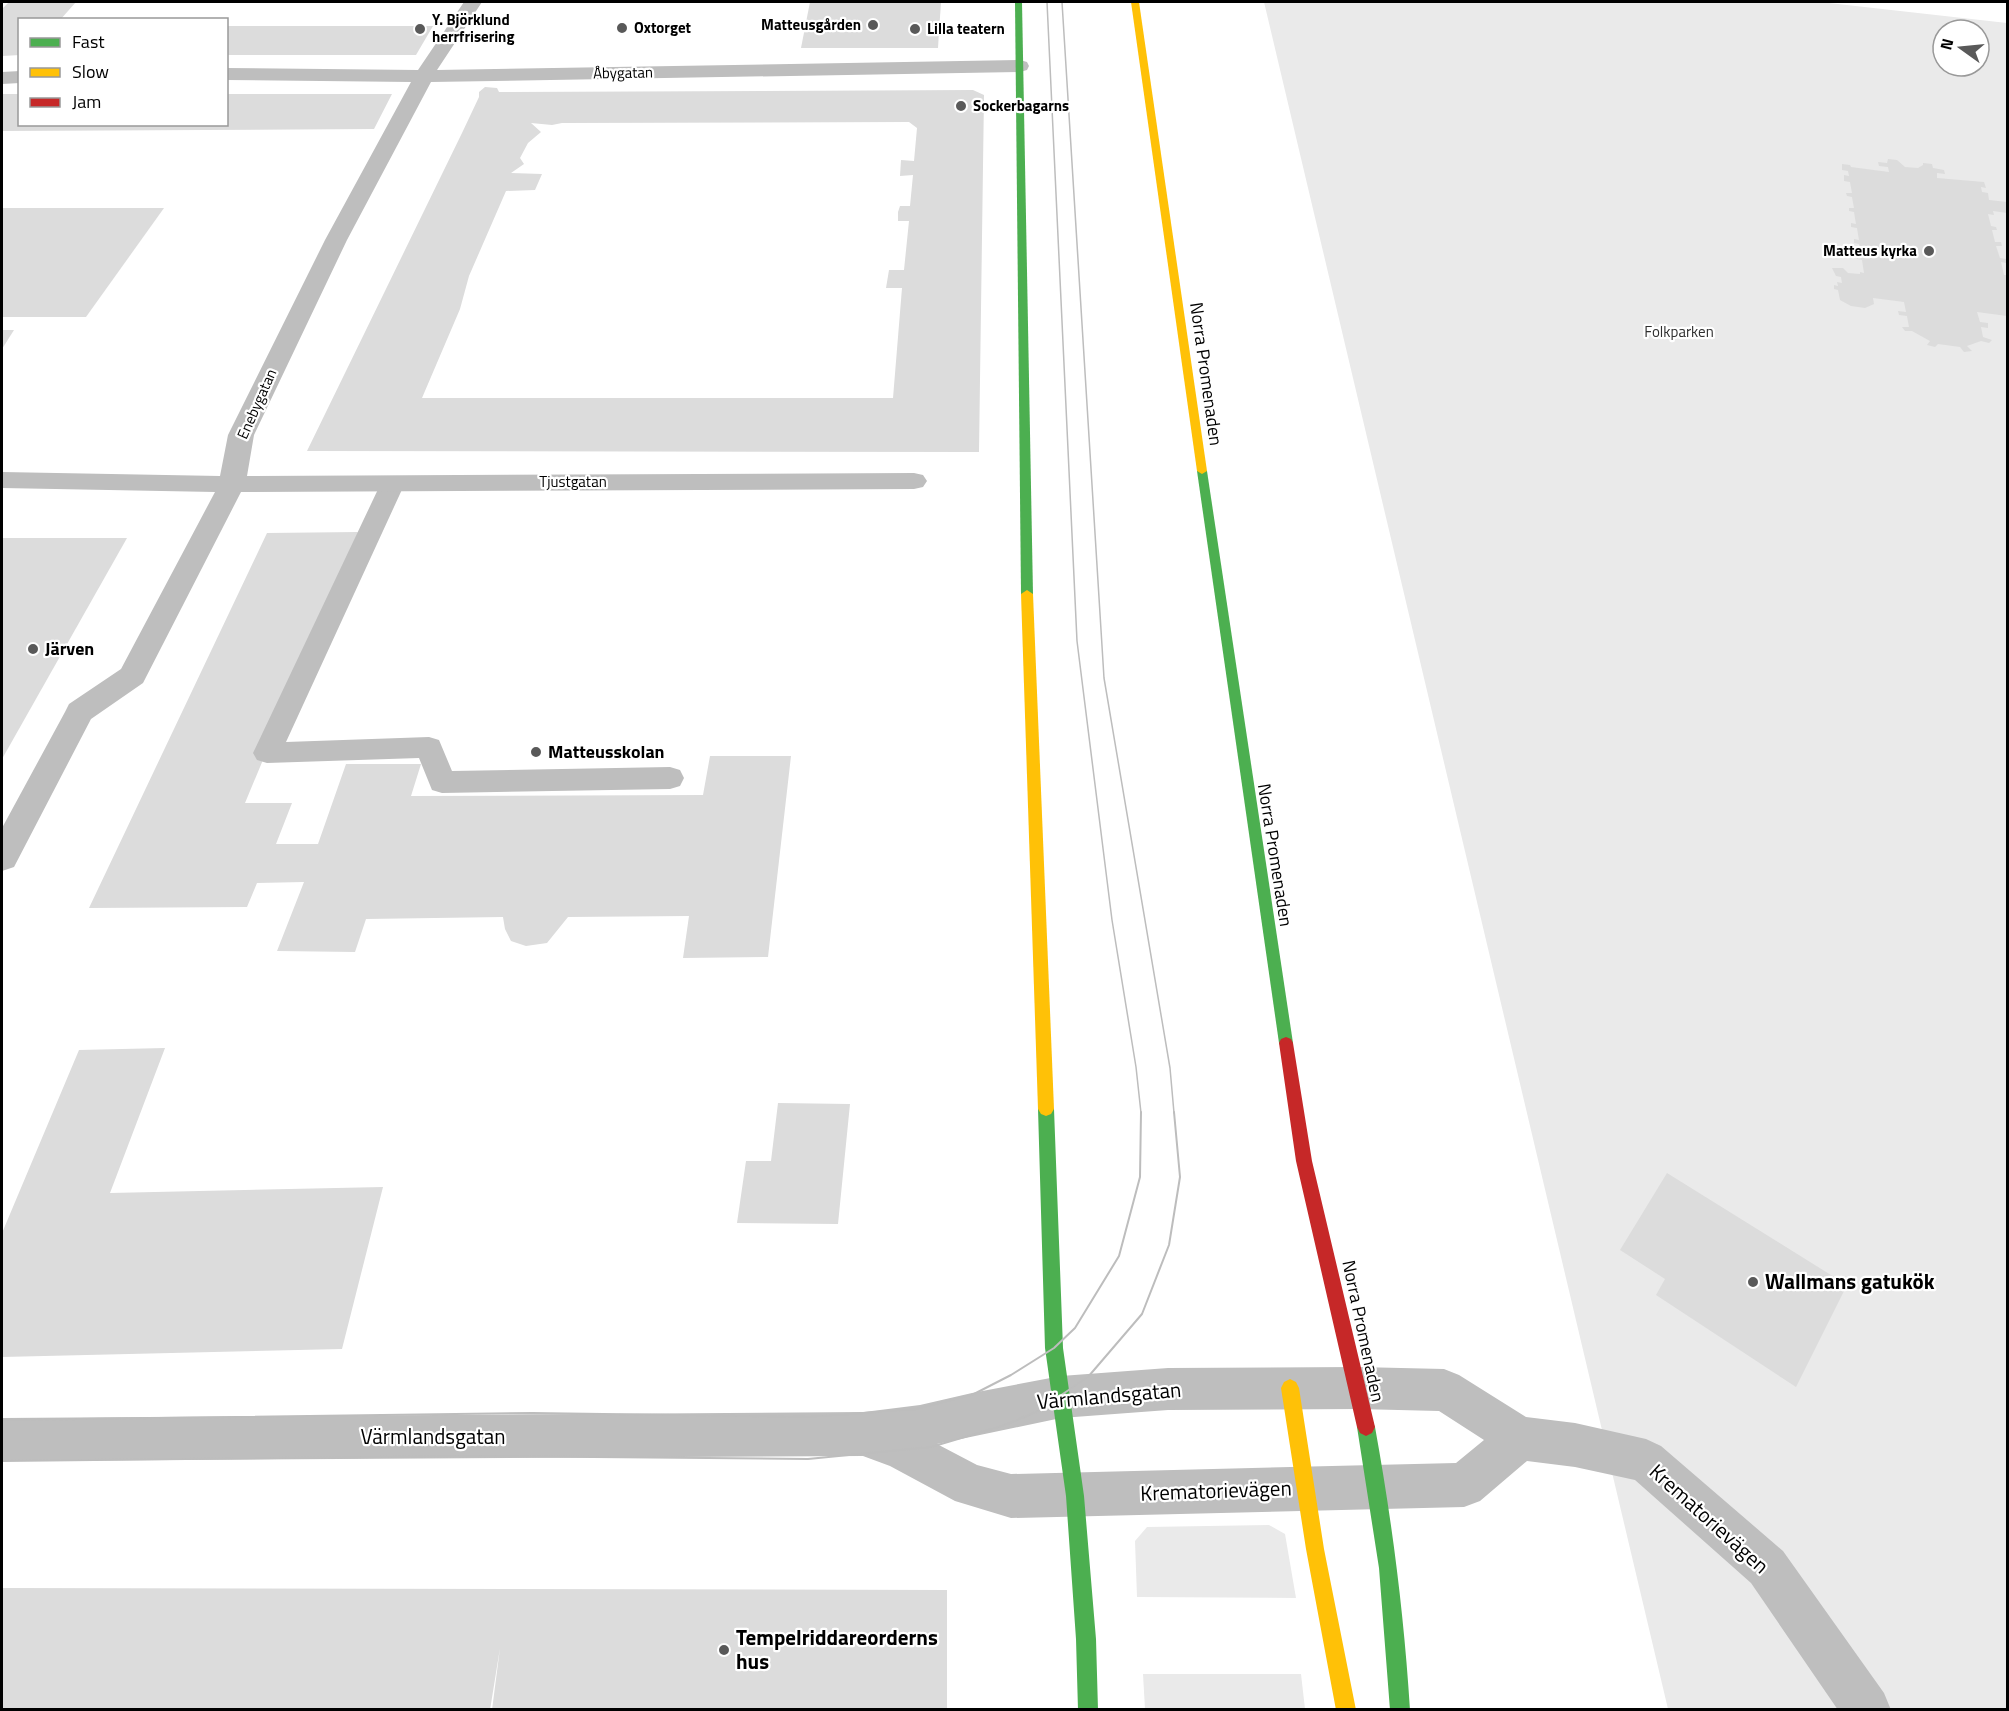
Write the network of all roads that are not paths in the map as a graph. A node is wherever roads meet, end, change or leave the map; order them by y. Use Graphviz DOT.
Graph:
graph roads {
  1 [pos="473,2"];
  2 [pos="1018,2"];
  3 [pos="1136,2"];
  4 [pos="1020,66"];
  5 [pos="228,74"];
  6 [pos="424,76"];
  7 [pos="18,77"];
  8 [pos="2,78"];
  9 [pos="2,480"];
  10 [pos="914,481"];
  11 [pos="393,483"];
  12 [pos="232,484"];
  13 [pos="670,778"];
  14 [pos="2,858"];
  15 [pos="1290,1388"];
  16 [pos="1358,1388"];
  17 [pos="1061,1397"];
  18 [pos="864,1434"];
  19 [pos="1521,1438"];
  20 [pos="2,1440"];
  21 [pos="1377,1486"];
  22 [pos="1303,1487"];
  23 [pos="1075,1496"];
  24 [pos="1088,1710"];
  25 [pos="1346,1710"];
  26 [pos="1400,1710"];
  27 [pos="1867,1710"];
  1 -- 6 [label="street, Enebygatan"];
  2 -- 4 [label="main road"];
  3 -- 16 [label="main road, Norra Promenaden"];
  4 -- 6 [label="street, Åbygatan"];
  4 -- 17 [label="main road"];
  5 -- 6 [label="street, Åbygatan"];
  6 -- 12 [label="street, Enebygatan"];
  7 -- 8 [label="street"];
  9 -- 12 [label="street, Tjustgatan"];
  10 -- 11 [label="street, Tjustgatan"];
  11 -- 12 [label="street, Tjustgatan"];
  11 -- 13 [label="lane"];
  12 -- 14 [label="street, Enebygatan"];
  15 -- 16 [label="street, Värmlandsgatan"];
  15 -- 17 [label="street, Värmlandsgatan"];
  15 -- 22 [label="main road"];
  16 -- 19 [label="street, Krematorievägen"];
  16 -- 21 [label="main road, Norra Promenaden"];
  17 -- 18 [label="street, Värmlandsgatan"];
  17 -- 23 [label="main road"];
  18 -- 20 [label="street, Värmlandsgatan"];
  18 -- 23 [label="street, Värmlandsgatan"];
  19 -- 21 [label="street, Krematorievägen"];
  19 -- 27 [label="street, Krematorievägen"];
  21 -- 22 [label="street, Krematorievägen"];
  21 -- 26 [label="main road, Norra Promenaden"];
  22 -- 23 [label="street, Krematorievägen"];
  22 -- 25 [label="main road"];
  23 -- 24 [label="main road"];
}
